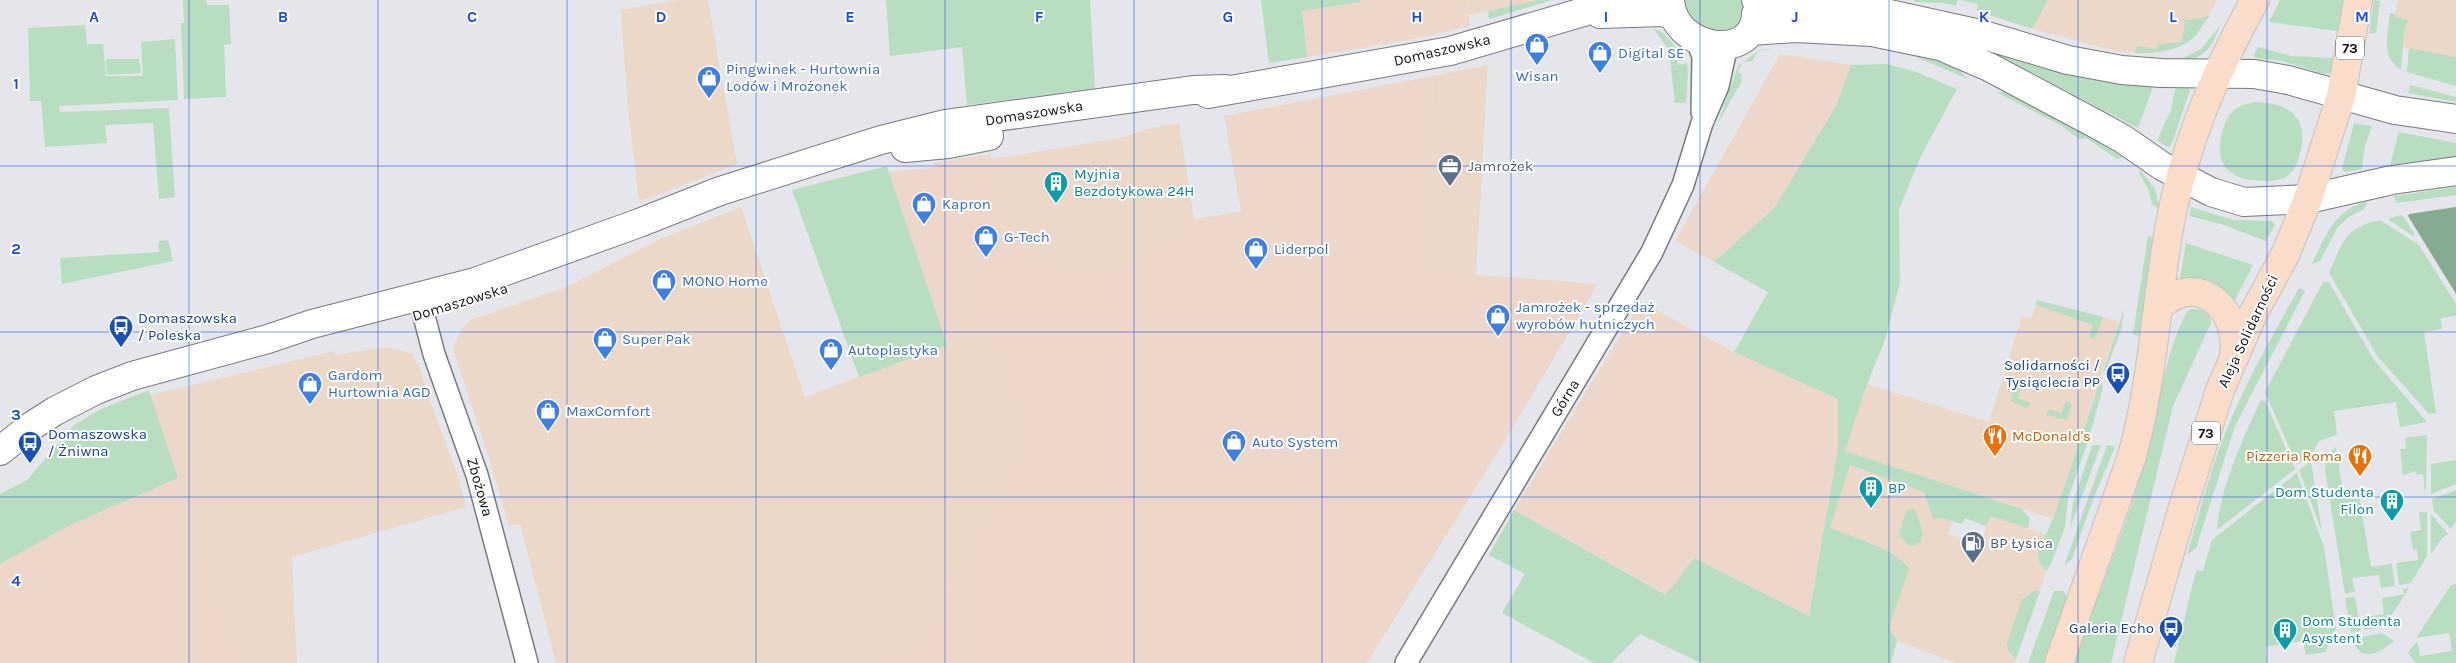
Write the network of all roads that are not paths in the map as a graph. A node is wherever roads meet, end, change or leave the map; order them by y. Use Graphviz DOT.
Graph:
graph roads {
  1 [pos="1624,0"];
  2 [pos="1754,0"];
  3 [pos="2255,0"];
  4 [pos="2358,0"];
  5 [pos="1672,8"];
  6 [pos="1844,9"];
  7 [pos="1569,16"];
  8 [pos="1742,37"];
  9 [pos="1697,41"];
  10 [pos="2218,73"];
  11 [pos="2341,96"];
  12 [pos="2456,119"];
  13 [pos="1702,122"];
  14 [pos="2456,171"];
  15 [pos="2181,176"];
  16 [pos="2308,199"];
  17 [pos="421,306"];
  18 [pos="2160,307"];
  19 [pos="2234,360"];
  20 [pos="0,451"];
  21 [pos="527,663"];
  22 [pos="1406,663"];
  23 [pos="2059,663"];
  24 [pos="2138,663"];
  1 -- 7 [label="street, Domaszowska"];
  2 -- 6 [label="street"];
  2 -- 8 [label="street"];
  3 -- 10 [label="main road"];
  4 -- 11 [label="main road, Aleja Solidarności / 73"];
  5 -- 7 [label="street, Domaszowska"];
  5 -- 9 [label="street"];
  6 -- 8 [label="street"];
  6 -- 10 [label="street"];
  6 -- 15 [label="street"];
  7 -- 17 [label="street, Domaszowska"];
  8 -- 9 [label="street"];
  8 -- 13 [label="street, Górna"];
  9 -- 13 [label="street, Górna"];
  10 -- 11 [label="street"];
  10 -- 15 [label="main road"];
  11 -- 12 [label="street"];
  11 -- 16 [label="main road, Aleja Solidarności / 73"];
  13 -- 22 [label="street, Górna"];
  14 -- 16 [label="street"];
  15 -- 16 [label="street"];
  15 -- 18 [label="main road"];
  16 -- 19 [label="main road, Aleja Solidarności / 73"];
  17 -- 20 [label="street, Domaszowska"];
  17 -- 21 [label="street, Zbożowa"];
  18 -- 19 [label="main road"];
  18 -- 23 [label="main road"];
  19 -- 24 [label="main road, Aleja Solidarności / 73"];
}
